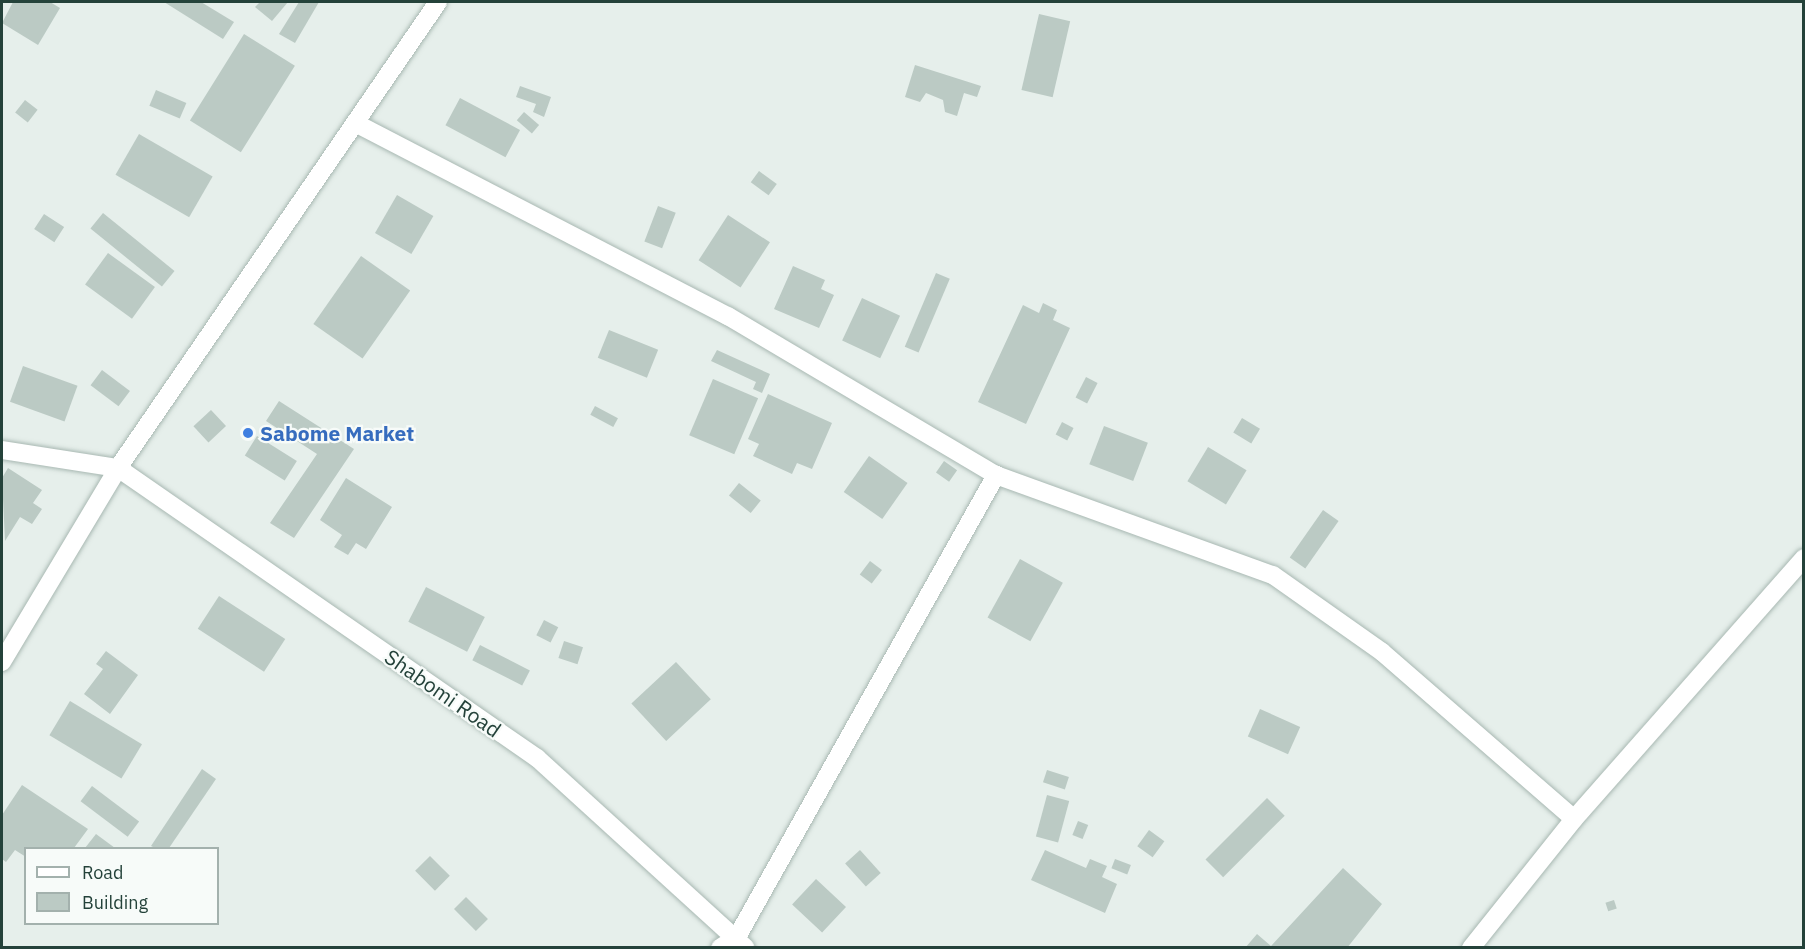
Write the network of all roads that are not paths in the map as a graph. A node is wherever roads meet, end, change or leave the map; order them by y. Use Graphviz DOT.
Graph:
graph roads {
  1 [pos="438,2"];
  2 [pos="357,124"];
  3 [pos="2,450"];
  4 [pos="118,468"];
  5 [pos="996,475"];
  6 [pos="1803,558"];
  7 [pos="2,662"];
  8 [pos="1574,819"];
  9 [pos="742,942"];
  10 [pos="720,948"];
  11 [pos="1471,948"];
  1 -- 2 [label="street"];
  2 -- 4 [label="street"];
  2 -- 5 [label="street"];
  3 -- 4 [label="street"];
  4 -- 7 [label="street"];
  4 -- 9 [label="street, Shabomi Road"];
  5 -- 8 [label="street"];
  5 -- 9 [label="street"];
  6 -- 8 [label="street"];
  8 -- 11 [label="street"];
  9 -- 10 [label="street"];
}
